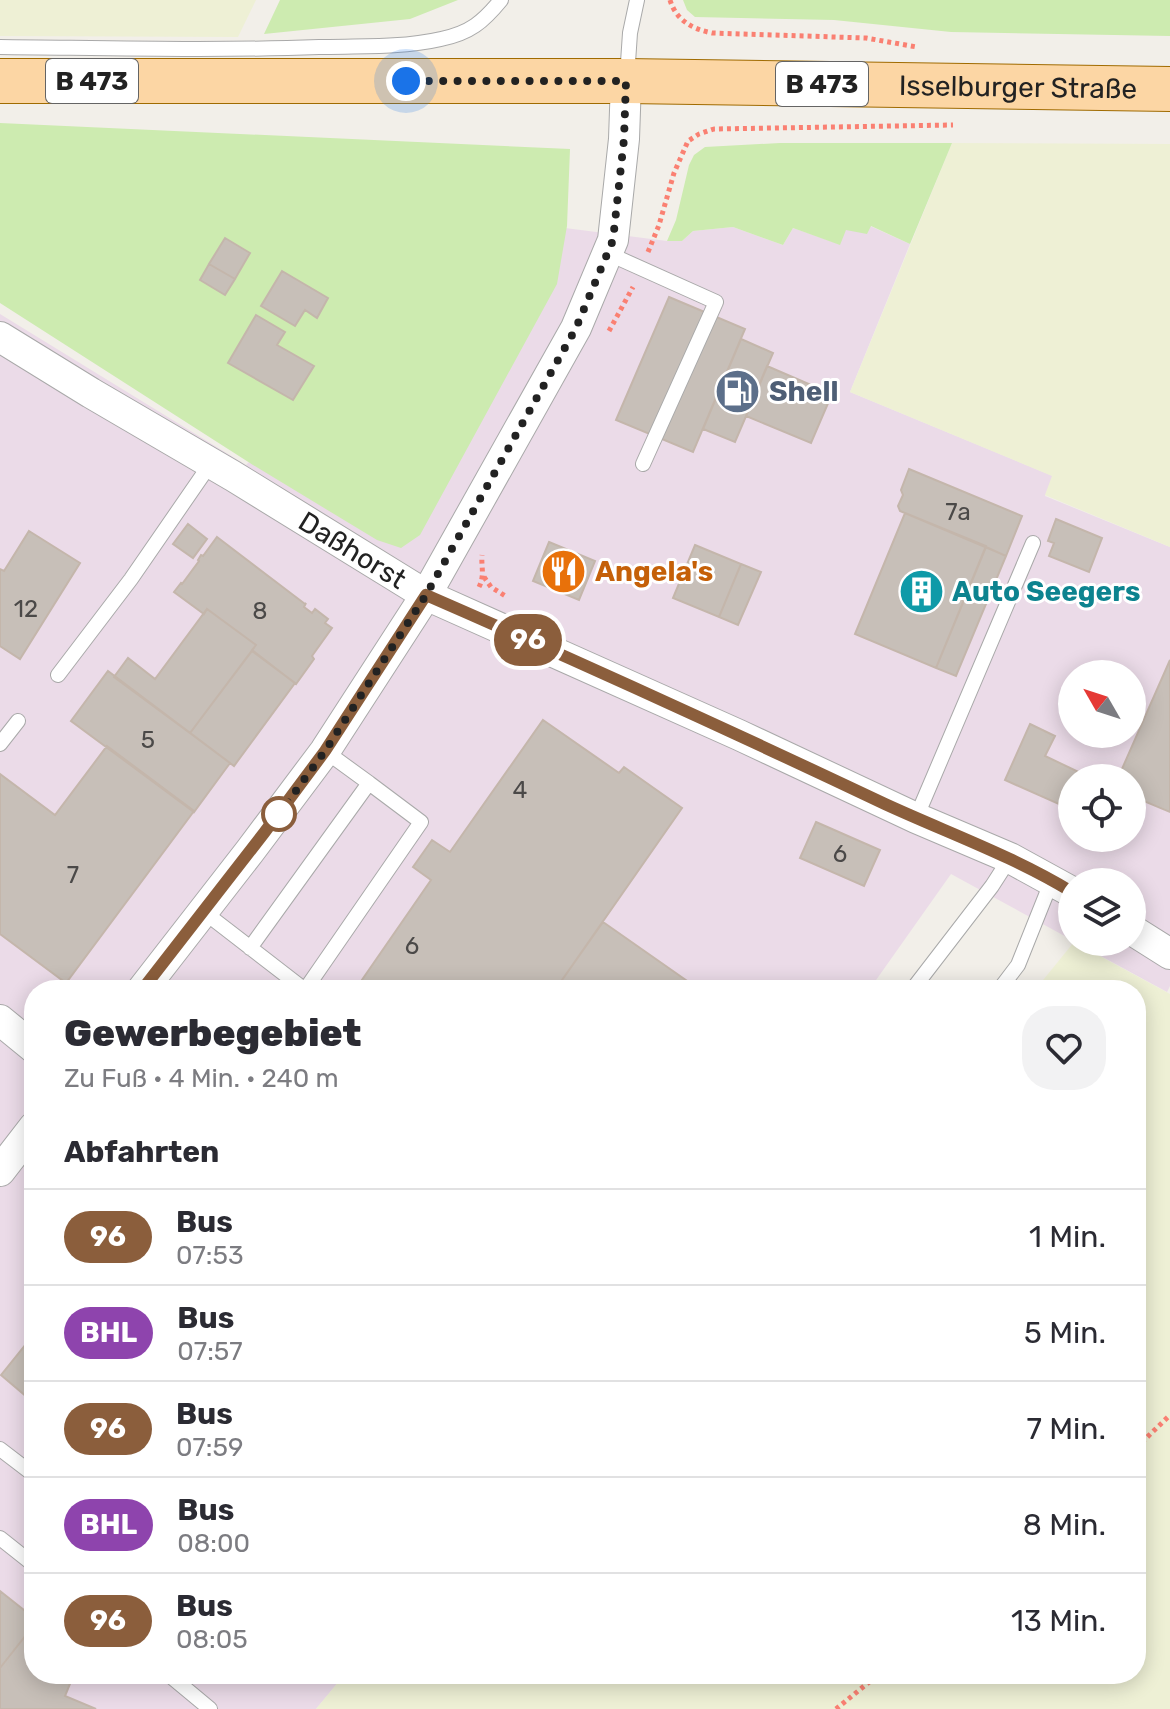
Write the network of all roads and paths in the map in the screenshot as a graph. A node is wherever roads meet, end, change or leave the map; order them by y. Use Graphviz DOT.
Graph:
graph roads {
  1 [pos="501,0"];
  2 [pos="637,0"];
  3 [pos="670,0"];
  4 [pos="0,47"];
  5 [pos="926,49"];
  6 [pos="0,81"];
  7 [pos="626,81"];
  8 [pos="1170,89"];
  9 [pos="958,125"];
  10 [pos="607,253"];
  11 [pos="642,269"];
  12 [pos="608,332"];
  13 [pos="0,337"];
  14 [pos="211,463"];
  15 [pos="643,464"];
  16 [pos="1033,543"];
  17 [pos="482,551"];
  18 [pos="426,595"];
  19 [pos="467,613"];
  20 [pos="58,675"];
  21 [pos="18,721"];
  22 [pos="0,744"];
  23 [pos="325,751"];
  24 [pos="369,783"];
  25 [pos="916,818"];
  26 [pos="1010,858"];
  27 [pos="1058,884"];
  28 [pos="1058,893"];
  29 [pos="204,912"];
  30 [pos="1146,935"];
  31 [pos="1166,941"];
  32 [pos="250,948"];
  33 [pos="150,980"];
  34 [pos="292,980"];
  35 [pos="312,980"];
  36 [pos="920,980"];
  37 [pos="1007,980"];
  38 [pos="0,1020"];
  39 [pos="24,1040"];
  40 [pos="24,1140"];
  41 [pos="0,1171"];
  42 [pos="1170,1415"];
  43 [pos="1146,1438"];
  44 [pos="0,1449"];
  45 [pos="24,1467"];
  46 [pos="0,1538"];
  47 [pos="24,1557"];
  48 [pos="180,1684"];
  49 [pos="867,1684"];
  50 [pos="210,1709"];
  51 [pos="836,1709"];
  1 -- 4 [label="lane"];
  2 -- 7 [label="lane"];
  3 -- 5 [label="path"];
  6 -- 7 [label="main road, Isselburger Straße / B 473"];
  7 -- 8 [label="main road, Isselburger Straße / B 473"];
  7 -- 10 [label="street"];
  9 -- 11 [label="path"];
  10 -- 11 [label="lane"];
  10 -- 18 [label="street"];
  11 -- 12 [label="path"];
  11 -- 15 [label="lane"];
  13 -- 14 [label="street, Daßhorst"];
  14 -- 18 [label="street, Daßhorst"];
  14 -- 20 [label="lane"];
  16 -- 25 [label="lane"];
  17 -- 19 [label="path"];
  18 -- 19 [label="street, Daßhorst"];
  18 -- 23 [label="street"];
  19 -- 25 [label="street, Daßhorst"];
  21 -- 22 [label="lane"];
  23 -- 24 [label="lane"];
  23 -- 29 [label="street"];
  24 -- 32 [label="lane"];
  24 -- 35 [label="lane"];
  25 -- 26 [label="street, Daßhorst"];
  26 -- 27 [label="street, Daßhorst"];
  26 -- 36 [label="lane"];
  28 -- 37 [label="lane"];
  29 -- 32 [label="lane"];
  29 -- 33 [label="street"];
  30 -- 31 [label="street"];
  32 -- 34 [label="lane"];
  38 -- 39 [label="street"];
  40 -- 41 [label="street"];
  42 -- 43 [label="path"];
  44 -- 45 [label="lane"];
  46 -- 47 [label="lane"];
  48 -- 50 [label="lane"];
  49 -- 51 [label="path"];
}
